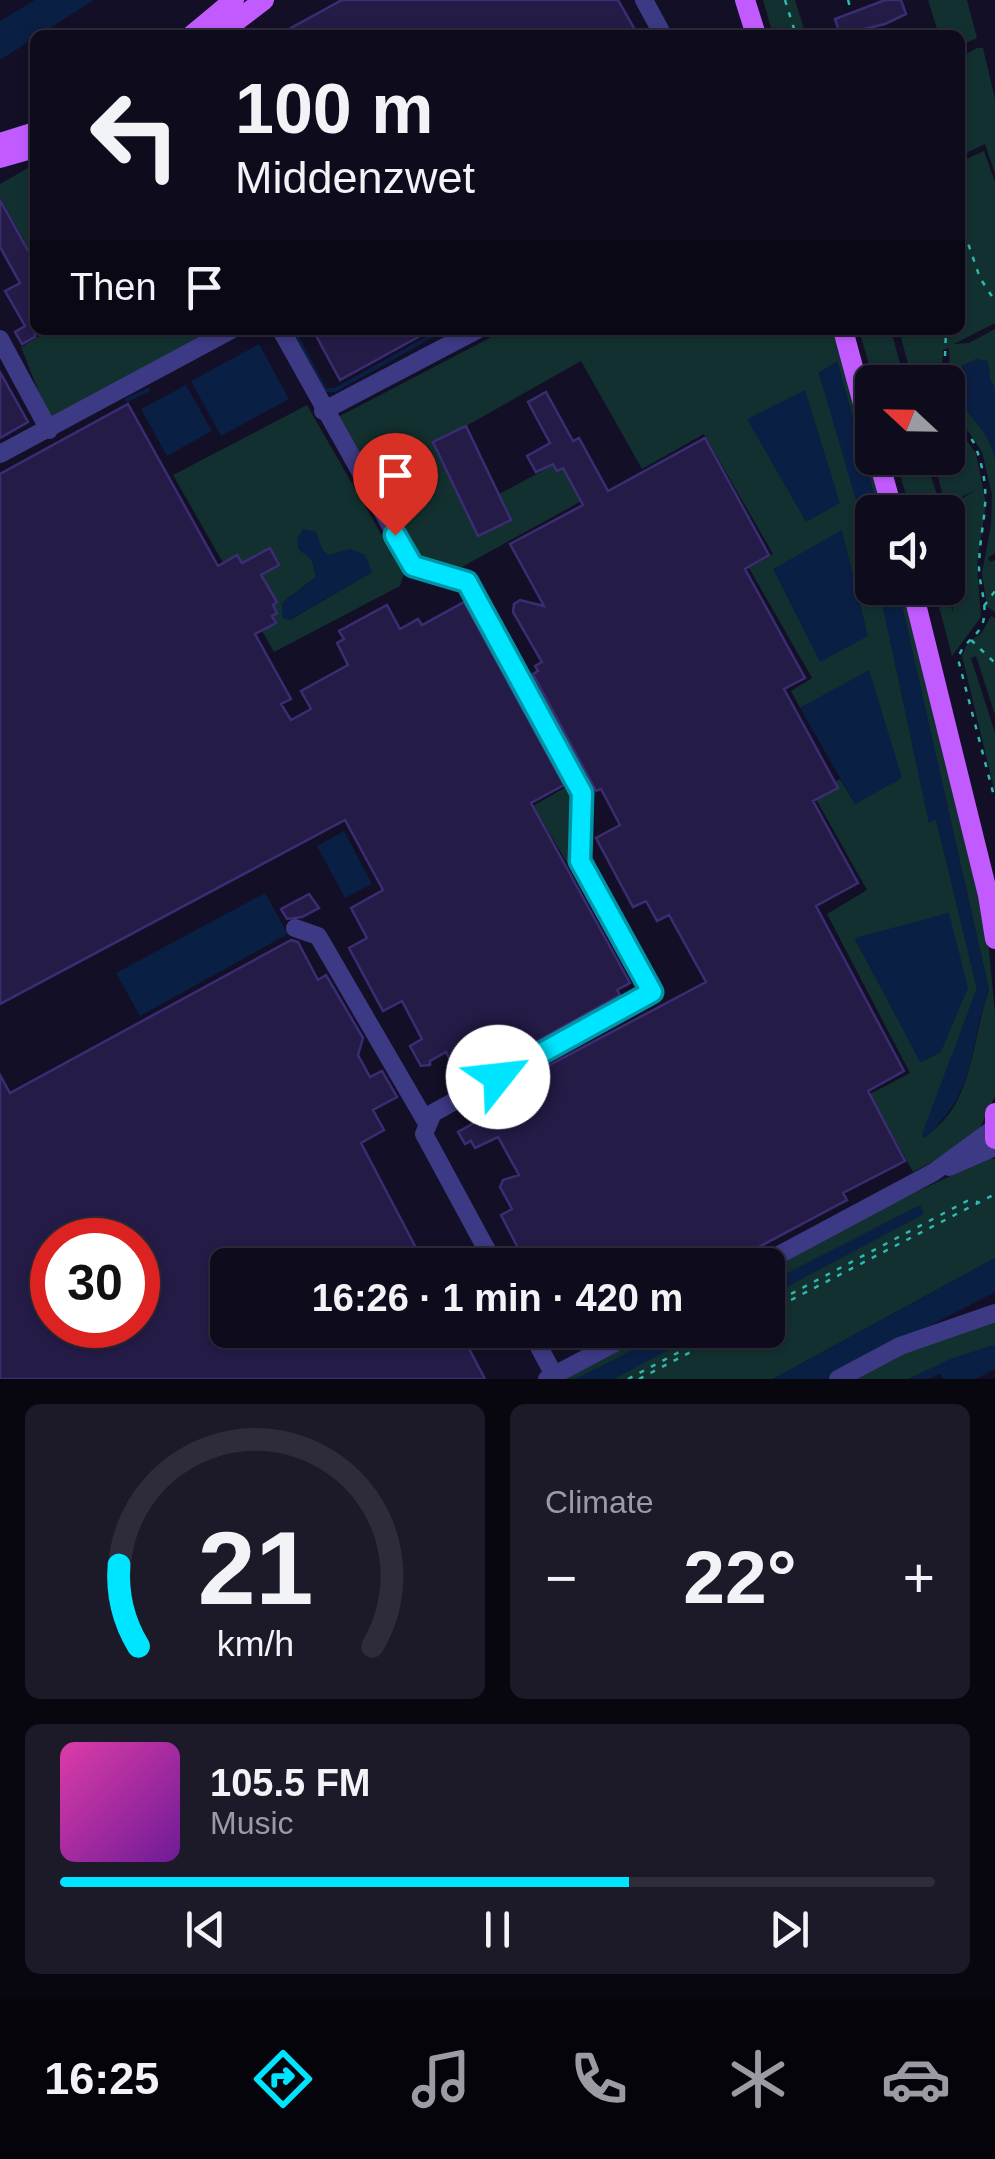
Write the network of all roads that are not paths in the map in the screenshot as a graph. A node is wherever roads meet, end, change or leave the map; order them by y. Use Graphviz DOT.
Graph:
graph roads {
  1 [pos="234,0"];
  2 [pos="264,0"];
  3 [pos="644,0"];
  4 [pos="746,0"];
  5 [pos="758,0"];
  6 [pos="198,30"];
  7 [pos="225,30"];
  8 [pos="660,30"];
  9 [pos="755,30"];
  10 [pos="767,30"];
  11 [pos="30,134"];
  12 [pos="0,144"];
  13 [pos="30,149"];
  14 [pos="0,158"];
  15 [pos="222,335"];
  16 [pos="284,335"];
  17 [pos="468,335"];
  18 [pos="844,335"];
  19 [pos="855,335"];
  20 [pos="0,339"];
  21 [pos="864,365"];
  22 [pos="855,374"];
  23 [pos="324,412"];
  24 [pos="49,430"];
  25 [pos="0,454"];
  26 [pos="916,605"];
  27 [pos="927,605"];
  28 [pos="995,882"];
  29 [pos="295,928"];
  30 [pos="995,939"];
  31 [pos="428,1124"];
  32 [pos="994,1132"];
  33 [pos="485,1248"];
  34 [pos="785,1252"];
  35 [pos="995,1313"];
  36 [pos="538,1348"];
  37 [pos="605,1348"];
  38 [pos="551,1377"];
  39 [pos="838,1379"];
  1 -- 6 [label="main road"];
  2 -- 7 [label="main road"];
  3 -- 8 [label="street"];
  4 -- 9 [label="main road"];
  5 -- 10 [label="main road"];
  11 -- 12 [label="main road"];
  13 -- 14 [label="main road"];
  15 -- 24 [label="street"];
  16 -- 23 [label="street"];
  17 -- 23 [label="street"];
  18 -- 22 [label="main road"];
  19 -- 21 [label="main road"];
  20 -- 24 [label="street"];
  23 -- 31 [label="street"];
  24 -- 25 [label="street"];
  26 -- 30 [label="main road"];
  27 -- 28 [label="main road"];
  29 -- 31 [label="street"];
  31 -- 33 [label="street"];
  32 -- 34 [label="street"];
  35 -- 39 [label="street"];
  36 -- 38 [label="street"];
  37 -- 38 [label="street"];
}
